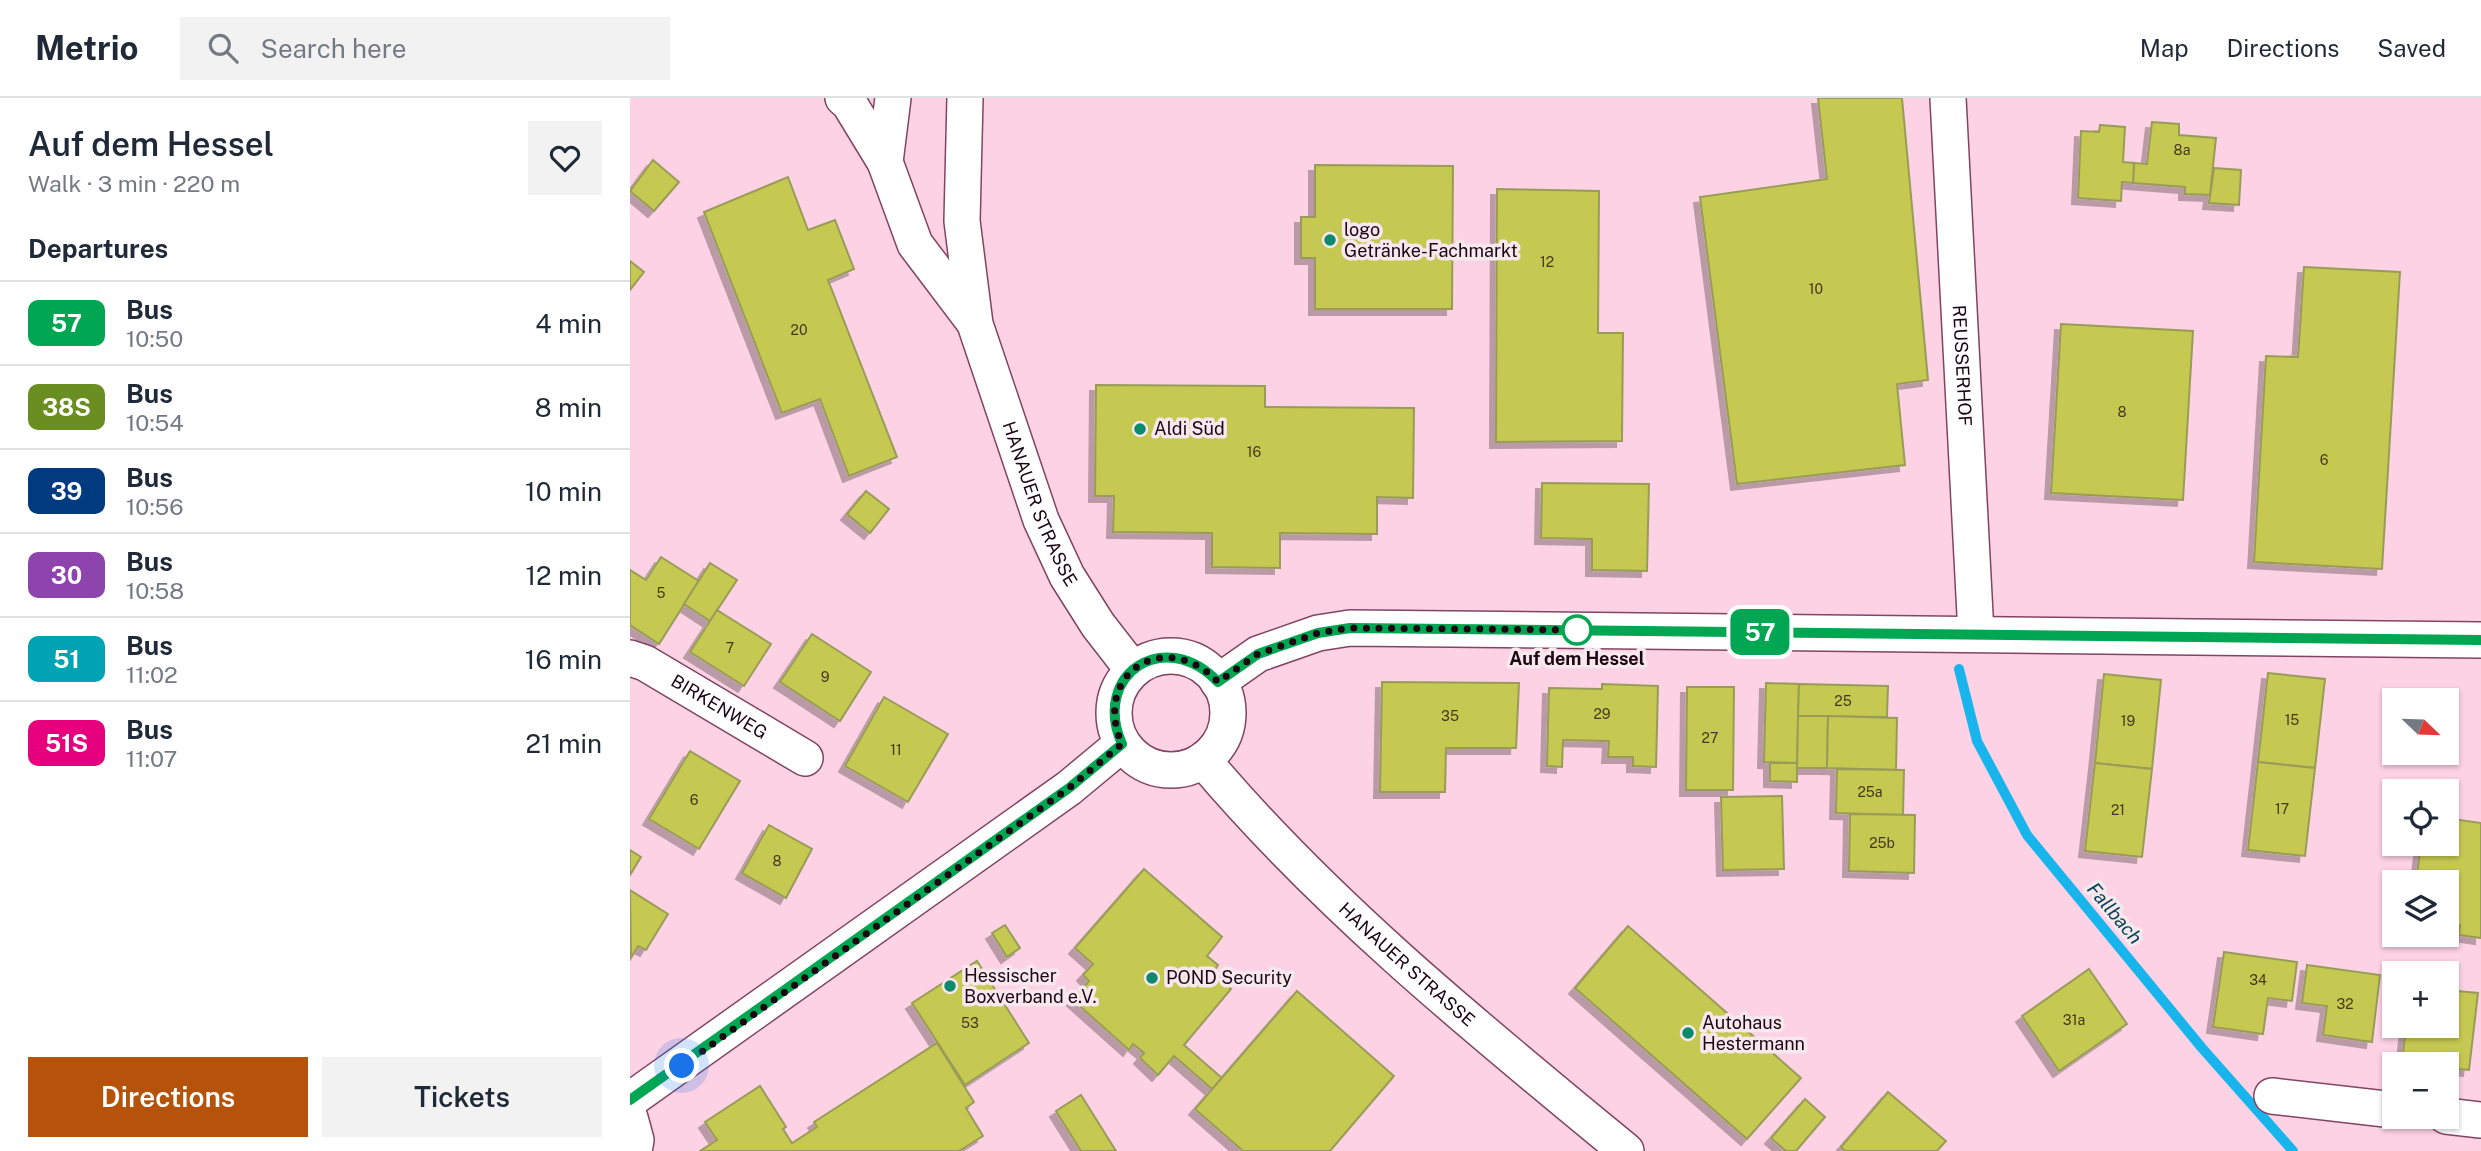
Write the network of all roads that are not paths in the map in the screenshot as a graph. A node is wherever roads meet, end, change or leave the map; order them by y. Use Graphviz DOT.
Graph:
graph roads {
  1 [pos="843,98"];
  2 [pos="893,98"];
  3 [pos="965,98"];
  4 [pos="1948,98"];
  5 [pos="886,163"];
  6 [pos="975,324"];
  7 [pos="1976,634"];
  8 [pos="2481,640"];
  9 [pos="630,658"];
  10 [pos="1133,670"];
  11 [pos="1218,682"];
  12 [pos="1122,744"];
  13 [pos="805,758"];
  14 [pos="1203,760"];
  15 [pos="2273,1096"];
  16 [pos="630,1100"];
  17 [pos="2382,1109"];
  18 [pos="2459,1117"];
  19 [pos="630,1118"];
  20 [pos="2481,1120"];
  21 [pos="634,1151"];
  22 [pos="1626,1151"];
  1 -- 5 [label="street, HANAUER STRASSE"];
  2 -- 5 [label="street, HANAUER STRASSE"];
  3 -- 6 [label="street, HANAUER STRASSE"];
  4 -- 7 [label="street, REUSSERHOF"];
  5 -- 6 [label="street, HANAUER STRASSE"];
  6 -- 10 [label="street, HANAUER STRASSE"];
  7 -- 8 [label="street"];
  7 -- 11 [label="street"];
  9 -- 13 [label="street, BIRKENWEG"];
  10 -- 11 [label="street"];
  10 -- 12 [label="street"];
  11 -- 14 [label="street"];
  12 -- 14 [label="street"];
  12 -- 16 [label="street"];
  14 -- 22 [label="street, HANAUER STRASSE"];
  15 -- 17 [label="street"];
  18 -- 20 [label="street"];
  19 -- 21 [label="street"];
}
